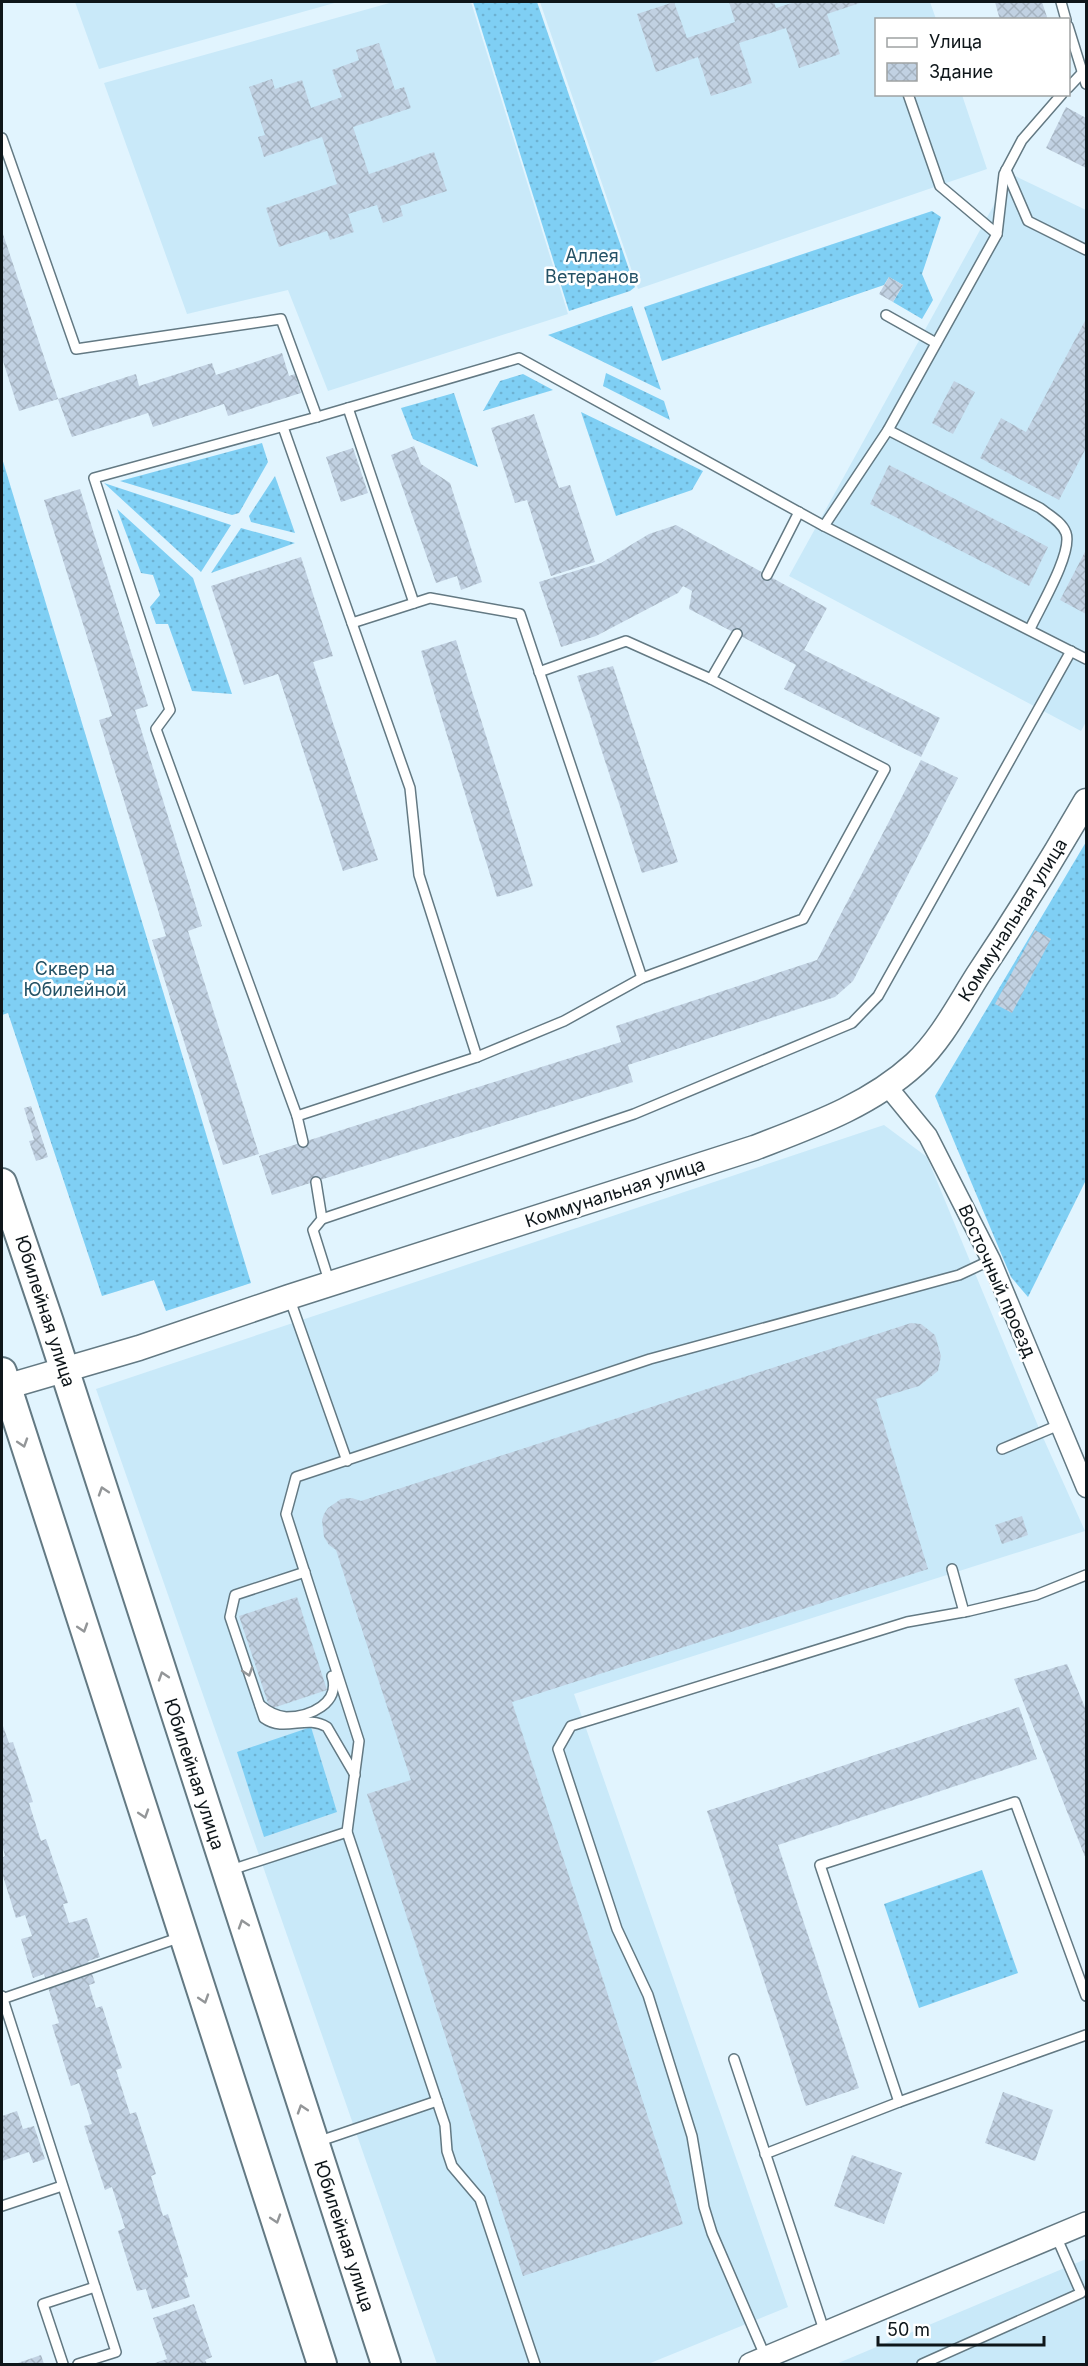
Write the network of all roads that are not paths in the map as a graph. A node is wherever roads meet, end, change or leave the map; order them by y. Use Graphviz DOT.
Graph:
graph roads {
  1 [pos="1061,2"];
  2 [pos="1065,18"];
  3 [pos="1070,33"];
  4 [pos="1083,72"];
  5 [pos="1086,84"];
  6 [pos="1070,85"];
  7 [pos="909,96"];
  8 [pos="1060,96"];
  9 [pos="2,138"];
  10 [pos="1006,170"];
  11 [pos="997,234"];
  12 [pos="1086,250"];
  13 [pos="886,315"];
  14 [pos="936,343"];
  15 [pos="348,408"];
  16 [pos="318,417"];
  17 [pos="284,426"];
  18 [pos="888,430"];
  19 [pos="799,512"];
  20 [pos="824,526"];
  21 [pos="767,575"];
  22 [pos="414,603"];
  23 [pos="352,623"];
  24 [pos="1030,629"];
  25 [pos="737,634"];
  26 [pos="1071,651"];
  27 [pos="1086,659"];
  28 [pos="539,672"];
  29 [pos="711,679"];
  30 [pos="1086,801"];
  31 [pos="642,978"];
  32 [pos="477,1058"];
  33 [pos="887,1086"];
  34 [pos="297,1116"];
  35 [pos="303,1142"];
  36 [pos="315,1182"];
  37 [pos="2,1183"];
  38 [pos="322,1219"];
  39 [pos="991,1260"];
  40 [pos="330,1285"];
  41 [pos="289,1297"];
  42 [pos="64,1369"];
  43 [pos="3,1382"];
  44 [pos="1059,1425"];
  45 [pos="1002,1449"];
  46 [pos="347,1461"];
  47 [pos="1086,1488"];
  48 [pos="952,1569"];
  49 [pos="302,1573"];
  50 [pos="1086,1575"];
  51 [pos="963,1612"];
  52 [pos="259,1705"];
  53 [pos="355,1775"];
  54 [pos="347,1832"];
  55 [pos="226,1872"];
  56 [pos="184,1936"];
  57 [pos="1086,1996"];
  58 [pos="2,1998"];
  59 [pos="1086,2035"];
  60 [pos="734,2059"];
  61 [pos="437,2101"];
  62 [pos="900,2102"];
  63 [pos="313,2144"];
  64 [pos="765,2154"];
  65 [pos="63,2186"];
  66 [pos="2,2206"];
  67 [pos="1086,2223"];
  68 [pos="1056,2236"];
  69 [pos="95,2287"];
  70 [pos="1084,2291"];
  71 [pos="825,2333"];
  72 [pos="758,2361"];
  73 [pos="63,2364"];
  74 [pos="78,2364"];
  75 [pos="322,2364"];
  76 [pos="386,2364"];
  77 [pos="535,2364"];
  78 [pos="922,2364"];
  1 -- 2 [label="lane"];
  3 -- 4 [label="lane"];
  4 -- 5 [label="lane"];
  4 -- 6 [label="lane"];
  7 -- 11 [label="lane"];
  8 -- 10 [label="lane"];
  9 -- 16 [label="lane"];
  10 -- 11 [label="lane"];
  10 -- 12 [label="lane"];
  11 -- 14 [label="lane"];
  13 -- 14 [label="lane"];
  14 -- 18 [label="lane"];
  15 -- 16 [label="lane"];
  15 -- 19 [label="lane"];
  15 -- 22 [label="lane"];
  16 -- 17 [label="lane"];
  17 -- 23 [label="lane"];
  17 -- 34 [label="lane"];
  18 -- 20 [label="lane"];
  18 -- 24 [label="lane"];
  19 -- 20 [label="lane"];
  19 -- 21 [label="lane"];
  20 -- 24 [label="lane"];
  22 -- 23 [label="lane"];
  22 -- 28 [label="lane"];
  23 -- 32 [label="lane"];
  24 -- 26 [label="lane"];
  25 -- 29 [label="lane"];
  26 -- 27 [label="lane"];
  26 -- 38 [label="lane"];
  28 -- 29 [label="lane"];
  28 -- 31 [label="lane"];
  29 -- 31 [label="lane"];
  30 -- 33 [label="main road, Коммунальная улица"];
  31 -- 32 [label="lane"];
  32 -- 34 [label="lane"];
  33 -- 39 [label="street, Восточный проезд"];
  33 -- 40 [label="main road, Коммунальная улица"];
  34 -- 35 [label="lane"];
  36 -- 38 [label="lane"];
  37 -- 42 [label="highway, Юбилейная улица"];
  38 -- 40 [label="lane"];
  39 -- 44 [label="street, Восточный проезд"];
  39 -- 46 [label="lane"];
  40 -- 41 [label="main road, Коммунальная улица"];
  41 -- 42 [label="main road, Коммунальная улица"];
  41 -- 46 [label="lane"];
  42 -- 43 [label="main road, Коммунальная улица"];
  55 -- 42 [label="highway, Юбилейная улица, one-way"];
  43 -- 56 [label="highway, one-way"];
  44 -- 45 [label="lane"];
  44 -- 47 [label="street, Восточный проезд"];
  46 -- 49 [label="lane"];
  48 -- 51 [label="lane"];
  49 -- 52 [label="lane, one-way"];
  49 -- 52 [label="lane"];
  49 -- 53 [label="lane"];
  50 -- 51 [label="lane"];
  51 -- 72 [label="lane"];
  52 -- 53 [label="lane"];
  53 -- 54 [label="lane"];
  54 -- 55 [label="lane"];
  54 -- 61 [label="lane"];
  63 -- 55 [label="highway, Юбилейная улица, one-way"];
  56 -- 58 [label="lane"];
  56 -- 75 [label="highway, one-way"];
  57 -- 62 [label="lane"];
  58 -- 65 [label="lane"];
  59 -- 62 [label="lane"];
  60 -- 64 [label="lane"];
  61 -- 63 [label="lane"];
  61 -- 77 [label="lane"];
  62 -- 64 [label="lane"];
  63 -- 76 [label="highway, Юбилейная улица"];
  64 -- 71 [label="lane"];
  65 -- 66 [label="lane"];
  65 -- 69 [label="lane"];
  67 -- 68 [label="street"];
  68 -- 70 [label="lane"];
  68 -- 71 [label="street"];
  69 -- 73 [label="lane"];
  69 -- 74 [label="lane"];
  70 -- 78 [label="lane"];
  71 -- 72 [label="street"];
}
